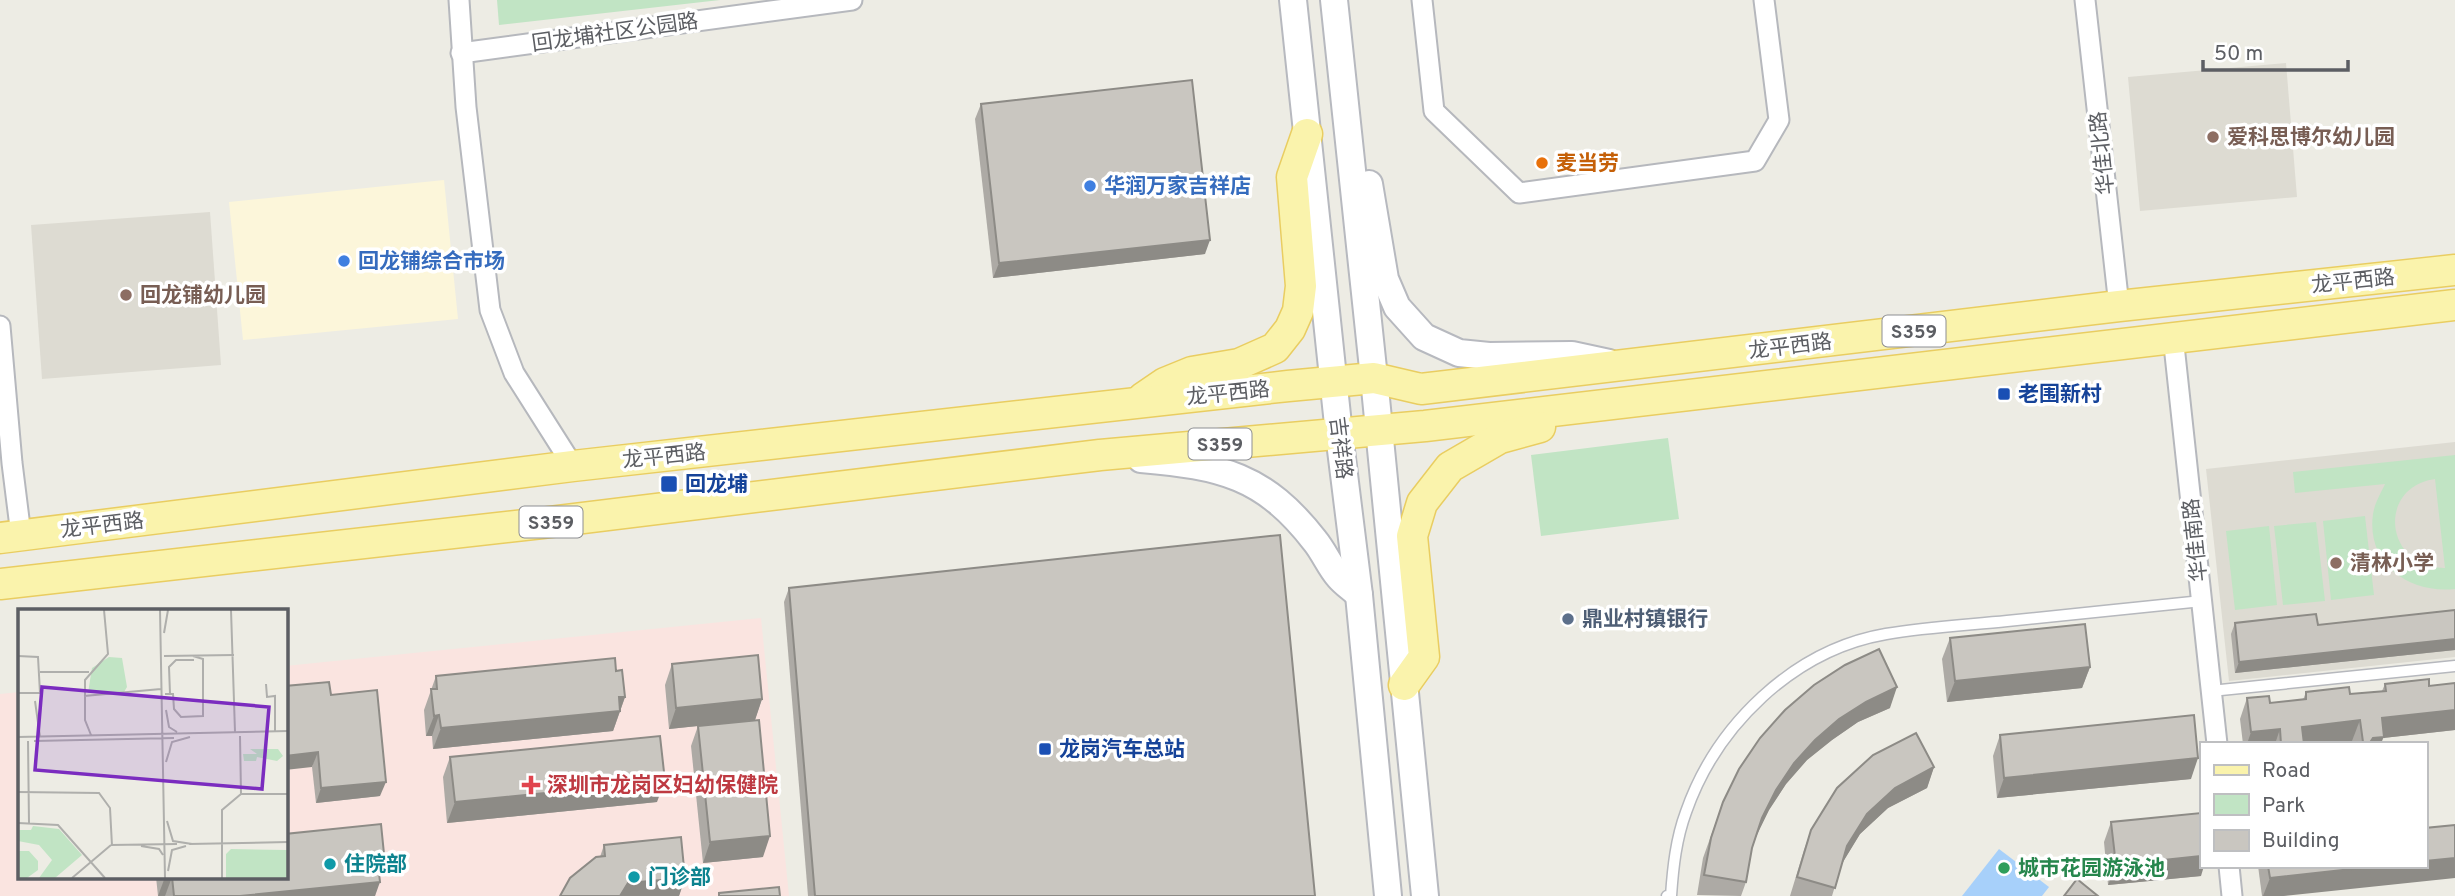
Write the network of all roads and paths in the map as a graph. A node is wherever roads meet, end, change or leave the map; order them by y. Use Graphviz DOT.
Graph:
graph roads {
  1 [pos="459,0"];
  2 [pos="852,0"];
  3 [pos="1293,0"];
  4 [pos="1334,0"];
  5 [pos="1422,0"];
  6 [pos="1764,0"];
  7 [pos="2085,0"];
  8 [pos="461,53"];
  9 [pos="1348,129"];
  10 [pos="1307,134"];
  11 [pos="2455,270"];
  12 [pos="2455,305"];
  13 [pos="2119,306"];
  14 [pos="0,327"];
  15 [pos="2173,337"];
  16 [pos="1621,366"];
  17 [pos="1374,378"];
  18 [pos="1333,382"];
  19 [pos="1632,401"];
  20 [pos="1135,403"];
  21 [pos="1379,430"];
  22 [pos="1339,434"];
  23 [pos="1100,455"];
  24 [pos="573,466"];
  25 [pos="10,536"];
  26 [pos="0,584"];
  27 [pos="1359,595"];
  28 [pos="2202,601"];
  29 [pos="2455,666"];
  30 [pos="1404,685"];
  31 [pos="2211,691"];
  32 [pos="2217,742"];
  33 [pos="2229,868"];
  34 [pos="1388,896"];
  35 [pos="1425,896"];
  36 [pos="1670,896"];
  37 [pos="2232,896"];
  1 -- 8 [label="street"];
  2 -- 8 [label="street, 回龙埔社区公园路"];
  3 -- 10 [label="main road, 吉祥路"];
  4 -- 9 [label="main road, 吉祥路"];
  5 -- 6 [label="street"];
  7 -- 13 [label="street, 华佳北路"];
  8 -- 24 [label="street"];
  9 -- 16 [label="main road"];
  9 -- 17 [label="main road, 吉祥路"];
  10 -- 18 [label="main road, 吉祥路"];
  10 -- 20 [label="main road"];
  11 -- 13 [label="main road, 龙平西路 / S359"];
  12 -- 15 [label="main road, 龙平西路 / S359"];
  13 -- 16 [label="main road, 龙平西路 / S359"];
  14 -- 25 [label="street"];
  15 -- 19 [label="main road, 龙平西路 / S359"];
  15 -- 28 [label="street, 华佳南路"];
  16 -- 17 [label="main road, 龙平西路 / S359"];
  17 -- 18 [label="main road, 龙平西路 / S359"];
  17 -- 21 [label="main road, 吉祥路"];
  18 -- 20 [label="main road, 龙平西路 / S359"];
  18 -- 22 [label="main road, 吉祥路"];
  19 -- 21 [label="main road, 龙平西路 / S359"];
  19 -- 30 [label="main road"];
  20 -- 24 [label="main road, 龙平西路 / S359"];
  21 -- 22 [label="main road, 龙平西路 / S359"];
  21 -- 30 [label="main road, 吉祥路"];
  22 -- 23 [label="main road, 龙平西路 / S359"];
  22 -- 27 [label="main road, 吉祥路"];
  23 -- 26 [label="main road, 龙平西路 / S359"];
  23 -- 27 [label="main road"];
  24 -- 25 [label="main road, 龙平西路 / S359"];
  27 -- 34 [label="main road, 吉祥路"];
  28 -- 31 [label="street, 华佳南路"];
  28 -- 36 [label="lane"];
  29 -- 31 [label="lane"];
  30 -- 35 [label="main road, 吉祥路"];
  31 -- 32 [label="street, 华佳南路"];
  33 -- 37 [label="street"];
}
